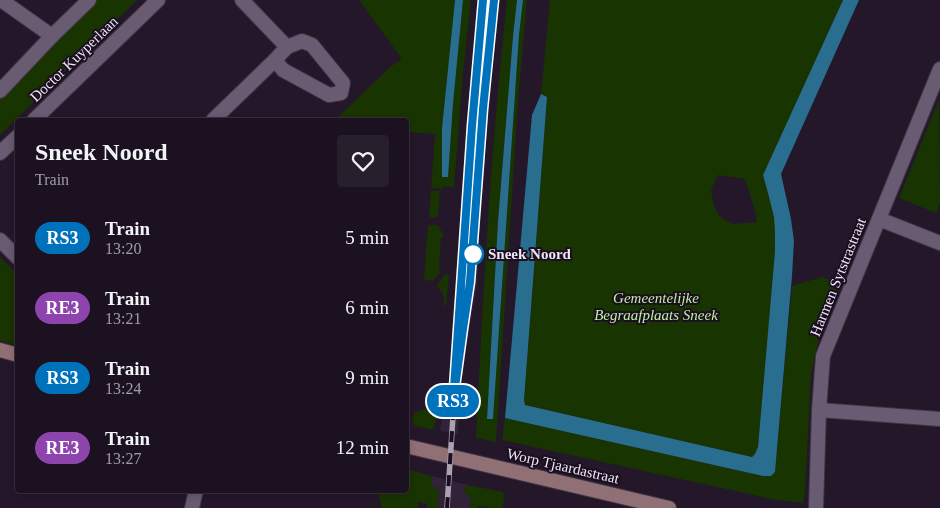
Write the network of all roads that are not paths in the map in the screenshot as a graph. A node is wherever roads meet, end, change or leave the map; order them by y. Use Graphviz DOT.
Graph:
graph roads {
  1 [pos="1,0"];
  2 [pos="89,0"];
  3 [pos="158,0"];
  4 [pos="242,0"];
  5 [pos="52,36"];
  6 [pos="287,47"];
  7 [pos="275,60"];
  8 [pos="939,75"];
  9 [pos="0,91"];
  10 [pos="36,118"];
  11 [pos="214,118"];
  12 [pos="15,139"];
  13 [pos="0,153"];
  14 [pos="878,219"];
  15 [pos="0,240"];
  16 [pos="940,243"];
  17 [pos="15,255"];
  18 [pos="819,410"];
  19 [pos="940,420"];
  20 [pos="409,447"];
  21 [pos="195,493"];
  22 [pos="192,508"];
  23 [pos="669,508"];
  24 [pos="816,508"];
  1 -- 5 [label="street"];
  2 -- 5 [label="street, Doctor Kuyperlaan"];
  3 -- 10 [label="street, Doctor Kuyperlaan"];
  4 -- 6 [label="street"];
  5 -- 9 [label="street, Doctor Kuyperlaan"];
  6 -- 7 [label="street"];
  6 -- 7 [label="street"];
  7 -- 11 [label="street"];
  8 -- 14 [label="street, Harmen Sytstrastraat"];
  12 -- 13 [label="street"];
  14 -- 16 [label="street"];
  14 -- 18 [label="street, Harmen Sytstrastraat"];
  15 -- 17 [label="street"];
  18 -- 19 [label="street"];
  18 -- 24 [label="street, Harmen Sytstrastraat"];
  20 -- 23 [label="main road, Worp Tjaardastraat"];
  21 -- 22 [label="street"];
}
